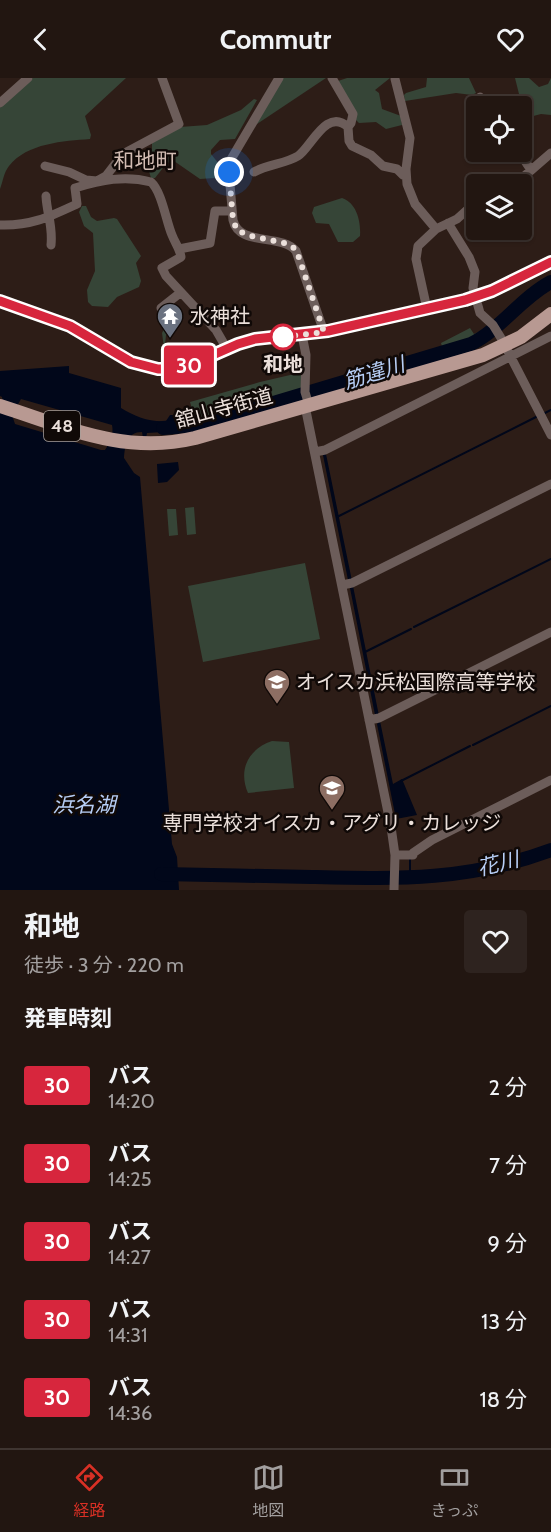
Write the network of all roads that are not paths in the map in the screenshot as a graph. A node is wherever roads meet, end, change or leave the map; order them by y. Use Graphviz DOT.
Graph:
graph roads {
  1 [pos="28,78"];
  2 [pos="162,78"];
  3 [pos="279,78"];
  4 [pos="332,78"];
  5 [pos="395,79"];
  6 [pos="0,103"];
  7 [pos="348,127"];
  8 [pos="551,153"];
  9 [pos="526,162"];
  10 [pos="45,166"];
  11 [pos="531,170"];
  12 [pos="254,172"];
  13 [pos="527,174"];
  14 [pos="406,175"];
  15 [pos="97,181"];
  16 [pos="45,196"];
  17 [pos="232,211"];
  18 [pos="466,211"];
  19 [pos="49,217"];
  20 [pos="448,223"];
  21 [pos="0,225"];
  22 [pos="436,230"];
  23 [pos="51,245"];
  24 [pos="179,249"];
  25 [pos="551,262"];
  26 [pos="180,293"];
  27 [pos="474,298"];
  28 [pos="0,301"];
  29 [pos="161,308"];
  30 [pos="428,309"];
  31 [pos="551,314"];
  32 [pos="324,332"];
  33 [pos="302,335"];
  34 [pos="551,336"];
  35 [pos="227,349"];
  36 [pos="508,351"];
  37 [pos="307,400"];
  38 [pos="0,406"];
  39 [pos="551,435"];
  40 [pos="315,452"];
  41 [pos="551,484"];
  42 [pos="342,585"];
  43 [pos="551,632"];
  44 [pos="369,720"];
  45 [pos="551,780"];
  46 [pos="395,857"];
  47 [pos="394,890"];
  1 -- 6 [label="street"];
  2 -- 15 [label="street"];
  3 -- 17 [label="street"];
  4 -- 7 [label="street"];
  5 -- 14 [label="street"];
  7 -- 12 [label="street"];
  7 -- 14 [label="street"];
  8 -- 11 [label="street"];
  9 -- 11 [label="street"];
  10 -- 15 [label="street"];
  11 -- 13 [label="street"];
  14 -- 22 [label="street"];
  15 -- 19 [label="street"];
  15 -- 24 [label="street"];
  16 -- 19 [label="street"];
  17 -- 24 [label="street"];
  17 -- 32 [label="street"];
  18 -- 20 [label="street"];
  19 -- 21 [label="street"];
  19 -- 23 [label="street"];
  20 -- 22 [label="street"];
  20 -- 27 [label="street"];
  22 -- 30 [label="street"];
  24 -- 26 [label="street"];
  25 -- 27 [label="street"];
  26 -- 29 [label="street"];
  26 -- 35 [label="street"];
  27 -- 30 [label="street"];
  27 -- 36 [label="street"];
  28 -- 35 [label="street"];
  30 -- 32 [label="street"];
  31 -- 36 [label="main road, 舘山寺街道 / 48"];
  32 -- 33 [label="street"];
  33 -- 35 [label="street"];
  33 -- 37 [label="street"];
  34 -- 36 [label="street"];
  36 -- 37 [label="main road, 舘山寺街道 / 48"];
  36 -- 39 [label="street"];
  36 -- 40 [label="street"];
  37 -- 38 [label="main road, 舘山寺街道 / 48"];
  37 -- 40 [label="street"];
  40 -- 42 [label="street"];
  41 -- 42 [label="street"];
  42 -- 44 [label="street"];
  43 -- 44 [label="street"];
  44 -- 46 [label="street"];
  45 -- 46 [label="street"];
  46 -- 47 [label="street"];
}
